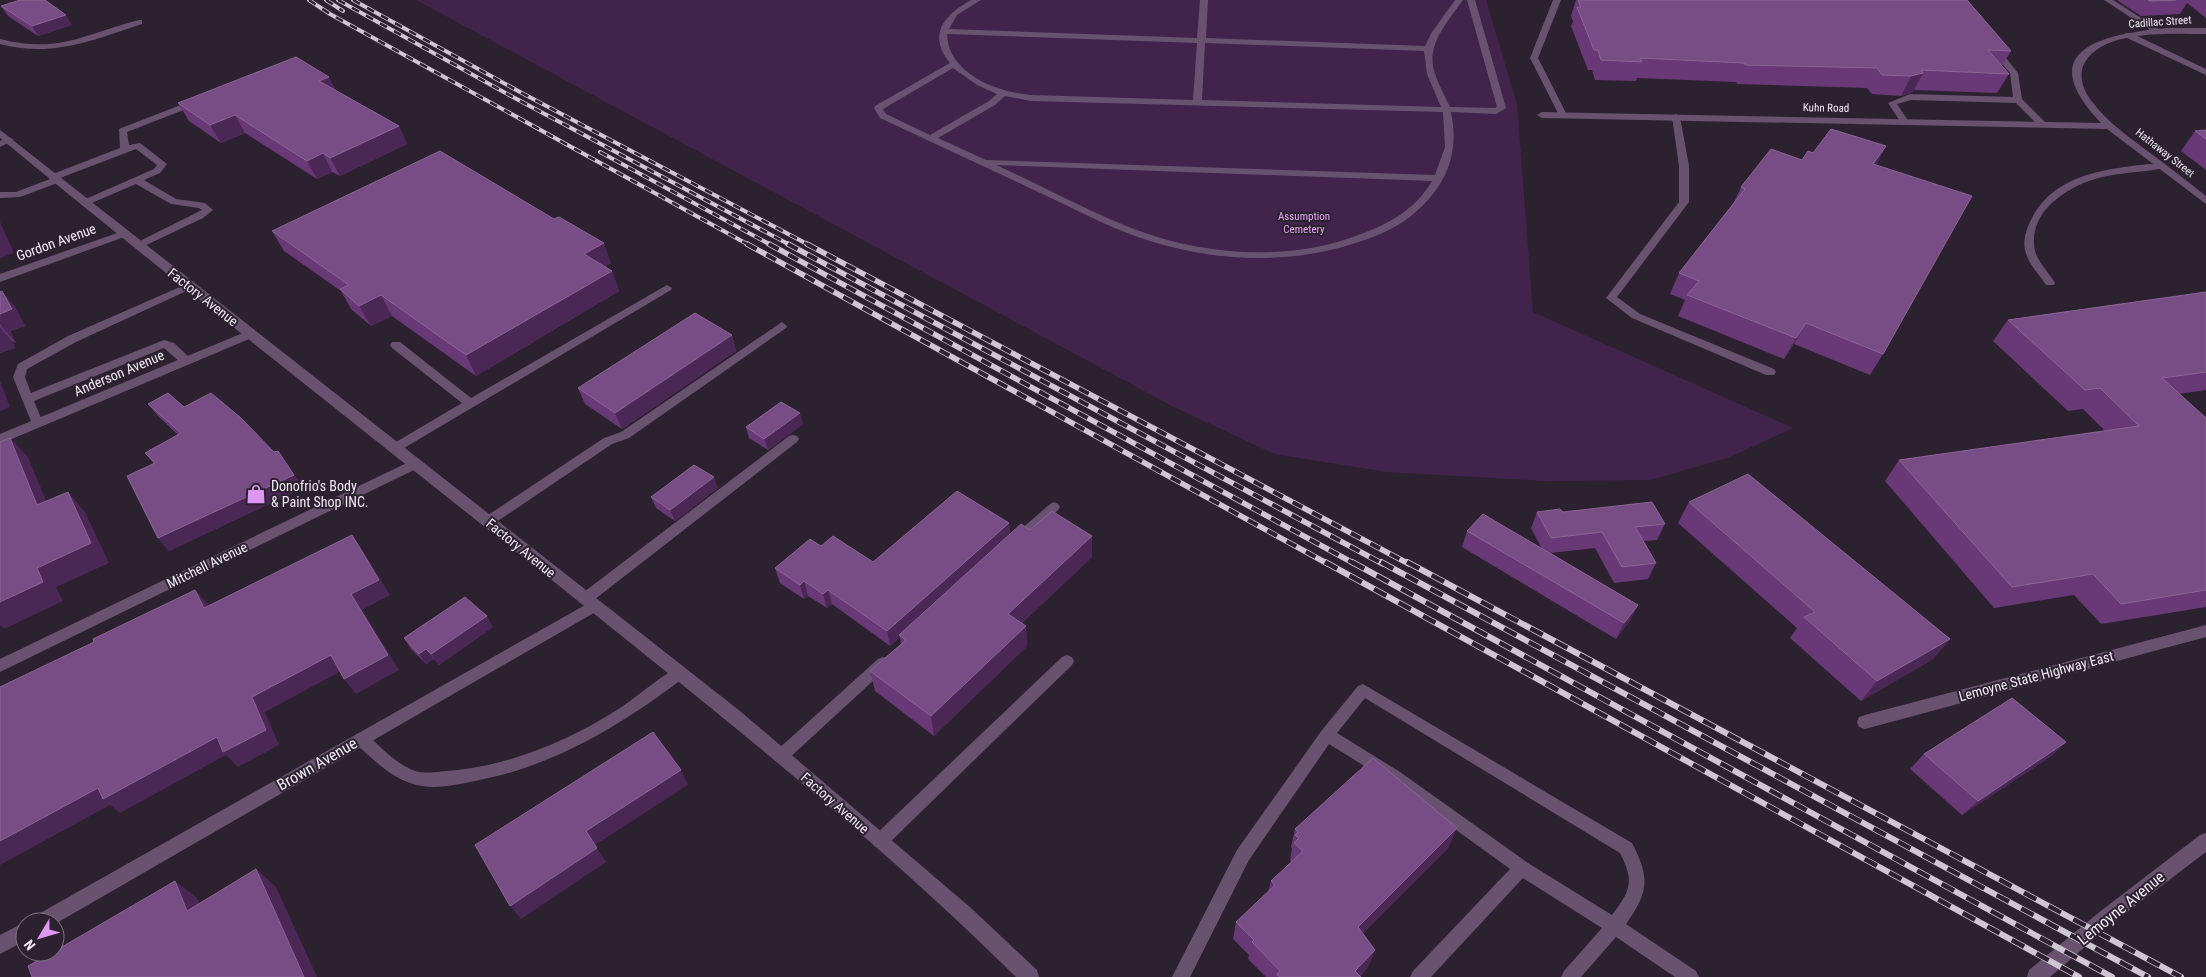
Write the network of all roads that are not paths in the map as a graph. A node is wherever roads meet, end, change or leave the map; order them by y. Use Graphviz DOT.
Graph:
graph roads {
  1 [pos="977,0"];
  2 [pos="1204,0"];
  3 [pos="1459,0"];
  4 [pos="1471,0"];
  5 [pos="1557,0"];
  6 [pos="2108,0"];
  7 [pos="139,22"];
  8 [pos="943,31"];
  9 [pos="2206,31"];
  10 [pos="2159,32"];
  11 [pos="2128,35"];
  12 [pos="0,41"];
  13 [pos="1202,41"];
  14 [pos="1989,44"];
  15 [pos="1430,49"];
  16 [pos="955,64"];
  17 [pos="2206,72"];
  18 [pos="1004,93"];
  19 [pos="204,98"];
  20 [pos="2018,100"];
  21 [pos="1197,104"];
  22 [pos="1447,111"];
  23 [pos="1542,115"];
  24 [pos="1563,115"];
  25 [pos="1676,117"];
  26 [pos="1904,122"];
  27 [pos="2042,124"];
  28 [pos="2109,126"];
  29 [pos="932,138"];
  30 [pos="3,139"];
  31 [pos="125,148"];
  32 [pos="982,162"];
  33 [pos="2161,166"];
  34 [pos="1437,178"];
  35 [pos="55,179"];
  36 [pos="137,180"];
  37 [pos="0,195"];
  38 [pos="2206,201"];
  39 [pos="84,203"];
  40 [pos="123,234"];
  41 [pos="138,246"];
  42 [pos="0,278"];
  43 [pos="2050,282"];
  44 [pos="189,286"];
  45 [pos="667,288"];
  46 [pos="782,326"];
  47 [pos="250,334"];
  48 [pos="396,345"];
  49 [pos="186,361"];
  50 [pos="1770,372"];
  51 [pos="28,399"];
  52 [pos="470,404"];
  53 [pos="37,423"];
  54 [pos="0,439"];
  55 [pos="793,439"];
  56 [pos="395,448"];
  57 [pos="415,464"];
  58 [pos="1054,507"];
  59 [pos="487,522"];
  60 [pos="1010,547"];
  61 [pos="589,603"];
  62 [pos="2206,630"];
  63 [pos="892,655"];
  64 [pos="1067,661"];
  65 [pos="0,666"];
  66 [pos="680,673"];
  67 [pos="1866,722"];
  68 [pos="1328,735"];
  69 [pos="361,739"];
  70 [pos="781,756"];
  71 [pos="880,841"];
  72 [pos="2206,841"];
  73 [pos="1522,868"];
  74 [pos="58,912"];
  75 [pos="1614,926"];
  76 [pos="15,937"];
  77 [pos="0,945"];
  78 [pos="1030,977"];
  79 [pos="1182,977"];
  80 [pos="1419,977"];
  81 [pos="1570,977"];
  82 [pos="1690,977"];
  83 [pos="2036,977"];
  1 -- 8 [label="lane"];
  2 -- 13 [label="lane"];
  3 -- 15 [label="lane"];
  4 -- 22 [label="lane"];
  5 -- 24 [label="lane"];
  6 -- 10 [label="lane"];
  7 -- 12 [label="lane"];
  8 -- 13 [label="lane"];
  8 -- 16 [label="lane"];
  9 -- 10 [label="street, Cadillac Street"];
  10 -- 11 [label="street, Cadillac Street"];
  11 -- 17 [label="lane"];
  11 -- 28 [label="street, Cadillac Street"];
  13 -- 15 [label="lane"];
  13 -- 21 [label="lane"];
  14 -- 20 [label="lane"];
  15 -- 22 [label="lane"];
  16 -- 18 [label="lane"];
  16 -- 29 [label="lane"];
  18 -- 21 [label="lane"];
  18 -- 29 [label="lane"];
  19 -- 31 [label="lane"];
  20 -- 26 [label="lane"];
  20 -- 27 [label="lane"];
  21 -- 22 [label="lane"];
  22 -- 34 [label="lane"];
  23 -- 24 [label="street, Kuhn Road"];
  24 -- 25 [label="street, Kuhn Road"];
  25 -- 26 [label="street, Kuhn Road"];
  25 -- 50 [label="lane"];
  26 -- 27 [label="street, Kuhn Road"];
  27 -- 28 [label="street, Kuhn Road"];
  28 -- 33 [label="street, Hathaway Street"];
  29 -- 32 [label="lane"];
  30 -- 35 [label="street, Factory Avenue"];
  31 -- 35 [label="lane"];
  31 -- 36 [label="lane"];
  32 -- 34 [label="lane"];
  32 -- 34 [label="lane"];
  33 -- 38 [label="street, Hathaway Street"];
  33 -- 43 [label="lane"];
  35 -- 37 [label="lane"];
  35 -- 39 [label="street, Factory Avenue"];
  36 -- 39 [label="lane"];
  36 -- 41 [label="lane"];
  39 -- 40 [label="street, Factory Avenue"];
  40 -- 41 [label="street, Factory Avenue"];
  40 -- 42 [label="street, Gordon Avenue"];
  41 -- 44 [label="street, Factory Avenue"];
  44 -- 47 [label="street, Factory Avenue"];
  44 -- 51 [label="lane"];
  45 -- 52 [label="lane"];
  46 -- 59 [label="lane"];
  47 -- 49 [label="street, Anderson Avenue"];
  47 -- 56 [label="street, Factory Avenue"];
  48 -- 52 [label="lane"];
  49 -- 51 [label="lane"];
  49 -- 53 [label="street, Anderson Avenue"];
  51 -- 53 [label="lane"];
  52 -- 56 [label="lane"];
  53 -- 54 [label="street, Anderson Avenue"];
  55 -- 61 [label="lane"];
  56 -- 57 [label="street, Factory Avenue"];
  57 -- 59 [label="street, Factory Avenue"];
  57 -- 65 [label="street, Mitchell Avenue"];
  58 -- 60 [label="lane"];
  59 -- 61 [label="street, Factory Avenue"];
  61 -- 66 [label="street, Factory Avenue"];
  61 -- 69 [label="street, Brown Avenue"];
  62 -- 67 [label="street, Lemoyne State Highway East"];
  63 -- 70 [label="lane"];
  64 -- 71 [label="lane"];
  66 -- 69 [label="lane"];
  66 -- 70 [label="street, Factory Avenue"];
  68 -- 73 [label="lane"];
  68 -- 75 [label="lane"];
  68 -- 79 [label="lane"];
  69 -- 74 [label="street, Brown Avenue"];
  70 -- 71 [label="street, Factory Avenue"];
  71 -- 78 [label="street, Factory Avenue"];
  72 -- 83 [label="street, Lemoyne Avenue"];
  73 -- 75 [label="lane"];
  73 -- 80 [label="lane"];
  75 -- 81 [label="lane"];
  75 -- 82 [label="lane"];
  76 -- 77 [label="street"];
}
